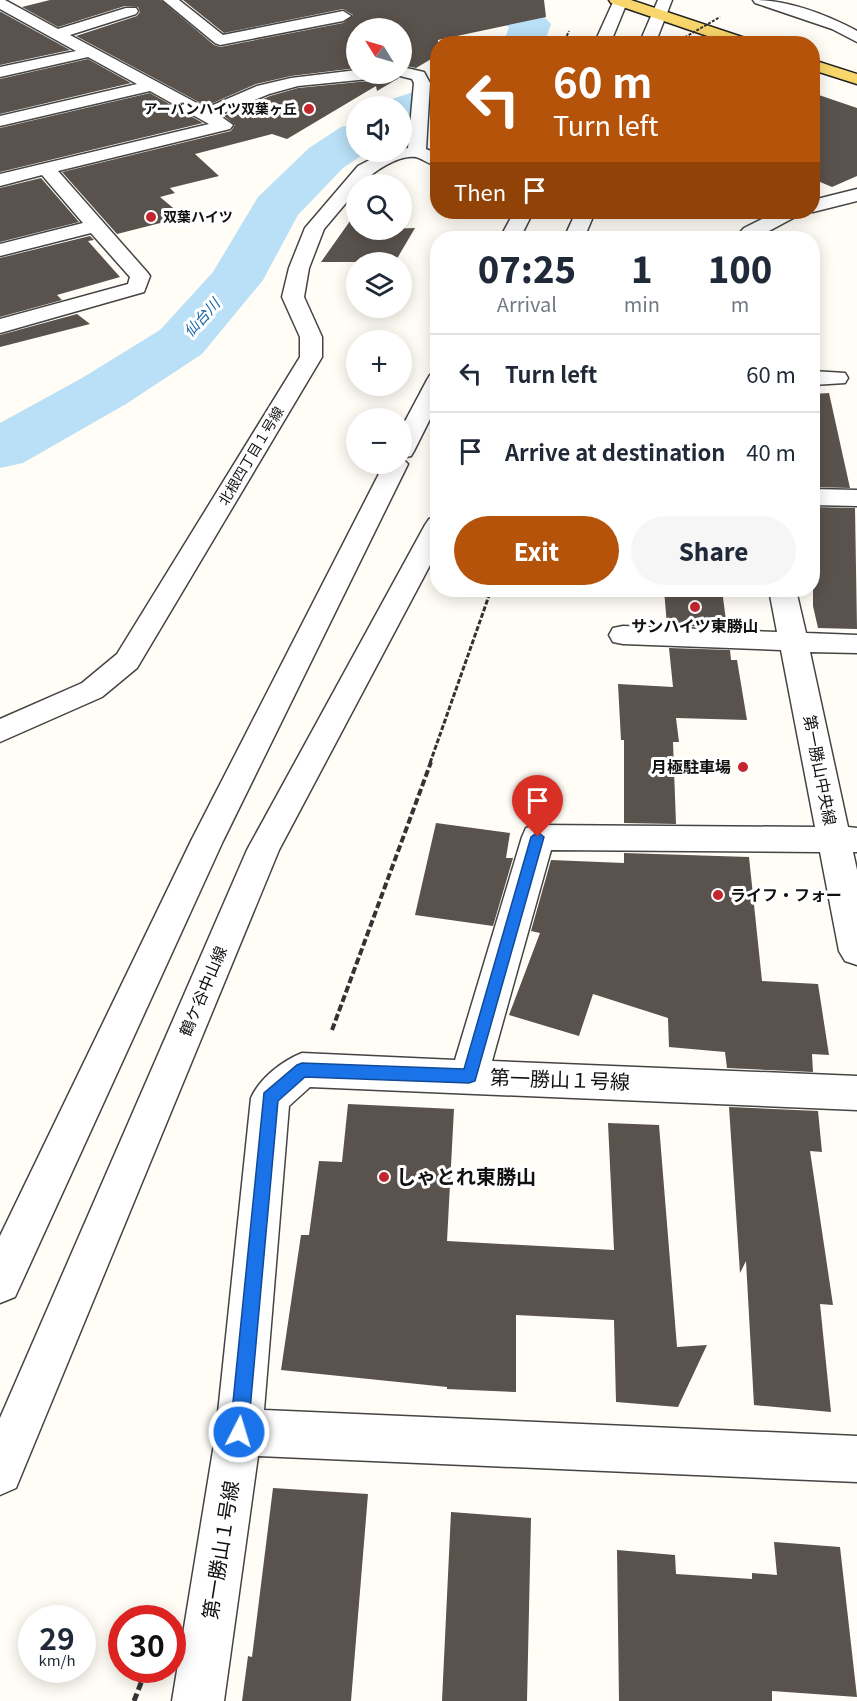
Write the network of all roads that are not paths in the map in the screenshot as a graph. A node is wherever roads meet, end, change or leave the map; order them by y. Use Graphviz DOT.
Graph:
graph roads {
  1 [pos="170,0"];
  2 [pos="760,0"];
  3 [pos="619,1"];
  4 [pos="0,3"];
  5 [pos="327,5"];
  6 [pos="662,7"];
  7 [pos="131,11"];
  8 [pos="33,20"];
  9 [pos="11,25"];
  10 [pos="57,33"];
  11 [pos="605,36"];
  12 [pos="650,36"];
  13 [pos="729,36"];
  14 [pos="857,37"];
  15 [pos="91,52"];
  16 [pos="412,63"];
  17 [pos="820,67"];
  18 [pos="820,70"];
  19 [pos="832,71"];
  20 [pos="0,72"];
  21 [pos="346,76"];
  22 [pos="414,77"];
  23 [pos="856,77"];
  24 [pos="151,86"];
  25 [pos="204,115"];
  26 [pos="0,121"];
  27 [pos="424,148"];
  28 [pos="46,169"];
  29 [pos="0,180"];
  30 [pos="857,195"];
  31 [pos="820,204"];
  32 [pos="776,219"];
  33 [pos="95,226"];
  34 [pos="753,231"];
  35 [pos="0,250"];
  36 [pos="0,326"];
  37 [pos="820,378"];
  38 [pos="837,378"];
  39 [pos="430,396"];
  40 [pos="412,431"];
  41 [pos="391,474"];
  42 [pos="820,497"];
  43 [pos="857,498"];
  44 [pos="430,540"];
  45 [pos="784,597"];
  46 [pos="623,635"];
  47 [pos="794,643"];
  48 [pos="857,644"];
  49 [pos="0,731"];
  50 [pos="846,839"];
  51 [pos="857,951"];
  52 [pos="469,1076"];
  53 [pos="857,1093"];
  54 [pos="0,1282"];
  55 [pos="239,1432"];
  56 [pos="857,1459"];
  57 [pos="0,1473"];
  58 [pos="198,1701"];
  1 -- 5 [label="street"];
  2 -- 14 [label="street"];
  3 -- 6 [label="main road"];
  3 -- 11 [label="street"];
  4 -- 8 [label="street"];
  6 -- 12 [label="street"];
  6 -- 13 [label="main road"];
  7 -- 10 [label="street"];
  8 -- 9 [label="street"];
  8 -- 10 [label="street"];
  10 -- 15 [label="street"];
  15 -- 20 [label="street"];
  15 -- 24 [label="street"];
  16 -- 22 [label="street"];
  17 -- 19 [label="main road"];
  18 -- 19 [label="main road"];
  19 -- 23 [label="main road"];
  21 -- 25 [label="street"];
  22 -- 27 [label="street"];
  24 -- 25 [label="street"];
  24 -- 26 [label="street"];
  25 -- 28 [label="street"];
  27 -- 49 [label="street, 北根四丁目１号線"];
  28 -- 29 [label="street"];
  28 -- 33 [label="street"];
  30 -- 31 [label="street"];
  32 -- 34 [label="street"];
  33 -- 35 [label="street"];
  33 -- 36 [label="street"];
  37 -- 38 [label="street"];
  39 -- 40 [label="street"];
  41 -- 54 [label="street"];
  42 -- 43 [label="street"];
  44 -- 57 [label="street, 鶴ケ谷中山線"];
  45 -- 47 [label="street, 第一勝山中央線"];
  46 -- 47 [label="street"];
  47 -- 48 [label="street"];
  47 -- 50 [label="street, 第一勝山中央線"];
  50 -- 51 [label="street, 第一勝山中央線"];
  50 -- 52 [label="street"];
  52 -- 53 [label="street, 第一勝山１号線"];
  52 -- 55 [label="street, 第一勝山１号線"];
  55 -- 56 [label="street"];
  55 -- 58 [label="street, 第一勝山１号線"];
}
